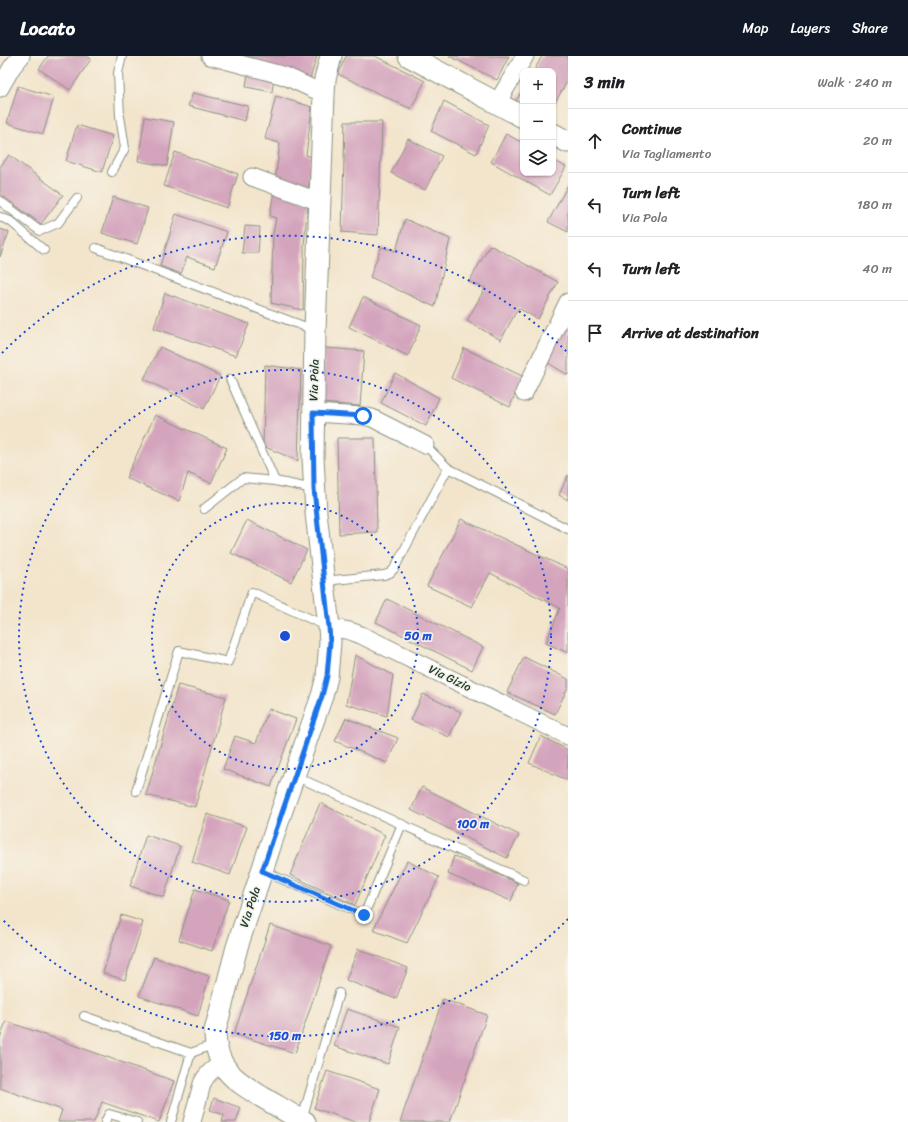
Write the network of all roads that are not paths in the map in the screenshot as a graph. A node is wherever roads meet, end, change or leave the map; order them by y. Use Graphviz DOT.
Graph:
graph roads {
  1 [pos="21,56"];
  2 [pos="122,56"];
  3 [pos="210,56"];
  4 [pos="331,56"];
  5 [pos="409,56"];
  6 [pos="524,56"];
  7 [pos="0,88"];
  8 [pos="324,94"];
  9 [pos="497,102"];
  10 [pos="520,115"];
  11 [pos="556,136"];
  12 [pos="568,142"];
  13 [pos="112,172"];
  14 [pos="252,177"];
  15 [pos="77,198"];
  16 [pos="0,201"];
  17 [pos="320,202"];
  18 [pos="0,217"];
  19 [pos="96,248"];
  20 [pos="44,250"];
  21 [pos="568,302"];
  22 [pos="315,330"];
  23 [pos="230,379"];
  24 [pos="524,393"];
  25 [pos="313,413"];
  26 [pos="425,445"];
  27 [pos="448,468"];
  28 [pos="275,481"];
  29 [pos="314,489"];
  30 [pos="204,509"];
  31 [pos="568,529"];
  32 [pos="324,582"];
  33 [pos="329,627"];
  34 [pos="568,736"];
  35 [pos="294,776"];
  36 [pos="136,791"];
  37 [pos="402,824"];
  38 [pos="262,871"];
  39 [pos="524,880"];
  40 [pos="339,993"];
  41 [pos="84,1016"];
  42 [pos="216,1044"];
  43 [pos="191,1054"];
  44 [pos="222,1064"];
  45 [pos="296,1120"];
  46 [pos="105,1122"];
  47 [pos="137,1122"];
  48 [pos="171,1122"];
  49 [pos="192,1122"];
  1 -- 7 [label="street"];
  2 -- 13 [label="lane"];
  3 -- 8 [label="street"];
  4 -- 8 [label="street, Via Pola"];
  5 -- 9 [label="street"];
  6 -- 9 [label="street"];
  8 -- 17 [label="street, Via Pola"];
  9 -- 10 [label="street"];
  11 -- 12 [label="street"];
  14 -- 17 [label="street"];
  15 -- 16 [label="lane"];
  17 -- 22 [label="street, Via Pola"];
  18 -- 20 [label="lane"];
  19 -- 22 [label="lane"];
  21 -- 24 [label="street"];
  22 -- 25 [label="street, Via Pola"];
  23 -- 28 [label="lane"];
  25 -- 26 [label="street"];
  25 -- 29 [label="street, Via Pola"];
  26 -- 27 [label="lane"];
  27 -- 31 [label="lane"];
  27 -- 32 [label="lane"];
  28 -- 29 [label="lane"];
  28 -- 30 [label="lane"];
  29 -- 32 [label="street, Via Pola"];
  32 -- 33 [label="street, Via Pola"];
  33 -- 34 [label="street, Via Gizio"];
  33 -- 35 [label="street, Via Pola"];
  33 -- 36 [label="lane"];
  35 -- 37 [label="lane"];
  35 -- 38 [label="street, Via Pola"];
  37 -- 38 [label="lane"];
  37 -- 39 [label="lane"];
  38 -- 42 [label="street, Via Pola"];
  40 -- 45 [label="lane"];
  41 -- 43 [label="lane"];
  42 -- 43 [label="lane"];
  42 -- 44 [label="street, Via Pola"];
  43 -- 48 [label="lane"];
  44 -- 45 [label="street, Via Pola"];
  44 -- 49 [label="street"];
  46 -- 47 [label="lane"];
}
